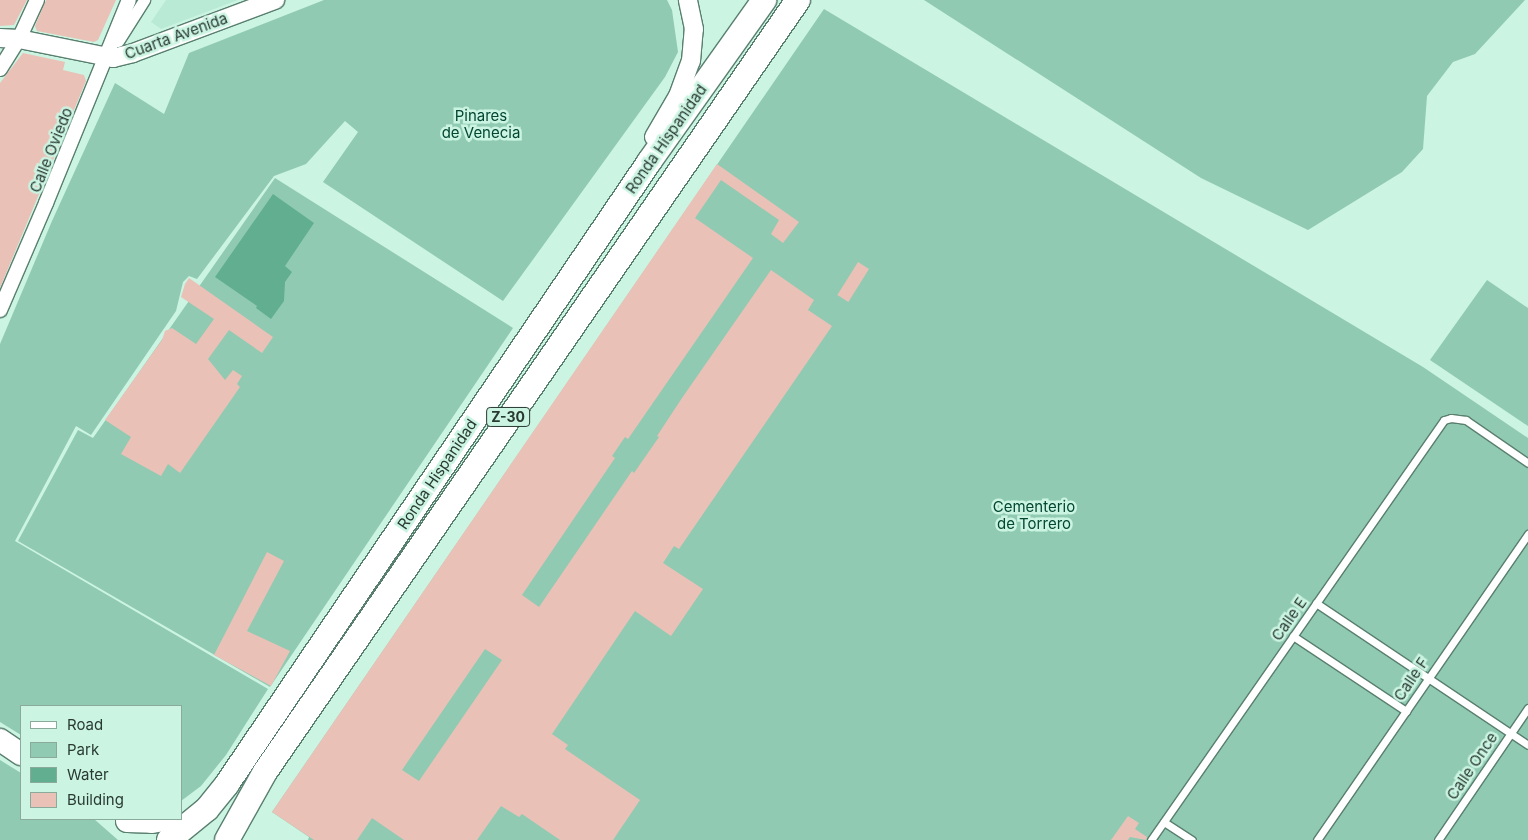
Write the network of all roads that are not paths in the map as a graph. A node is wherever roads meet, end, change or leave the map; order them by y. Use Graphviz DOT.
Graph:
graph roads {
  1 [pos="37,0"];
  2 [pos="129,0"];
  3 [pos="144,0"];
  4 [pos="275,0"];
  5 [pos="688,0"];
  6 [pos="764,0"];
  7 [pos="798,0"];
  8 [pos="0,38"];
  9 [pos="19,39"];
  10 [pos="118,41"];
  11 [pos="105,58"];
  12 [pos="0,69"];
  13 [pos="649,162"];
  14 [pos="0,310"];
  15 [pos="1528,463"];
  16 [pos="1528,534"];
  17 [pos="1316,603"];
  18 [pos="1293,636"];
  19 [pos="1428,678"];
  20 [pos="1528,708"];
  21 [pos="1406,711"];
  22 [pos="1511,733"];
  23 [pos="0,740"];
  24 [pos="1528,745"];
  25 [pos="20,753"];
  26 [pos="227,784"];
  27 [pos="182,814"];
  28 [pos="125,820"];
  29 [pos="164,820"];
  30 [pos="1164,822"];
  31 [pos="144,840"];
  32 [pos="169,840"];
  33 [pos="226,840"];
  34 [pos="1151,840"];
  35 [pos="1192,840"];
  36 [pos="1317,840"];
  37 [pos="1438,840"];
  1 -- 9 [label="street"];
  2 -- 11 [label="street, Calle Oviedo"];
  3 -- 10 [label="street"];
  4 -- 11 [label="street, Cuarta Avenida"];
  5 -- 13 [label="street"];
  6 -- 13 [label="highway, Ronda Hispanidad / Z-30"];
  7 -- 33 [label="highway, Ronda Hispanidad / Z-30"];
  8 -- 9 [label="street"];
  9 -- 11 [label="street"];
  9 -- 12 [label="street"];
  11 -- 14 [label="street, Calle Oviedo"];
  13 -- 26 [label="highway, Ronda Hispanidad / Z-30"];
  15 -- 17 [label="lane, Calle E"];
  16 -- 19 [label="lane, Calle F"];
  17 -- 18 [label="lane, Calle E"];
  17 -- 19 [label="lane"];
  18 -- 21 [label="lane"];
  18 -- 30 [label="lane, Calle E"];
  19 -- 21 [label="lane, Calle F"];
  19 -- 22 [label="lane"];
  20 -- 22 [label="lane, Calle Once"];
  21 -- 36 [label="lane, Calle F"];
  22 -- 24 [label="lane"];
  22 -- 37 [label="lane, Calle Once"];
  23 -- 25 [label="main road"];
  26 -- 27 [label="main road"];
  26 -- 32 [label="highway, Ronda Hispanidad / Z-30"];
  28 -- 29 [label="main road"];
  28 -- 31 [label="main road"];
  30 -- 34 [label="lane, Calle E"];
  30 -- 35 [label="lane"];
}
